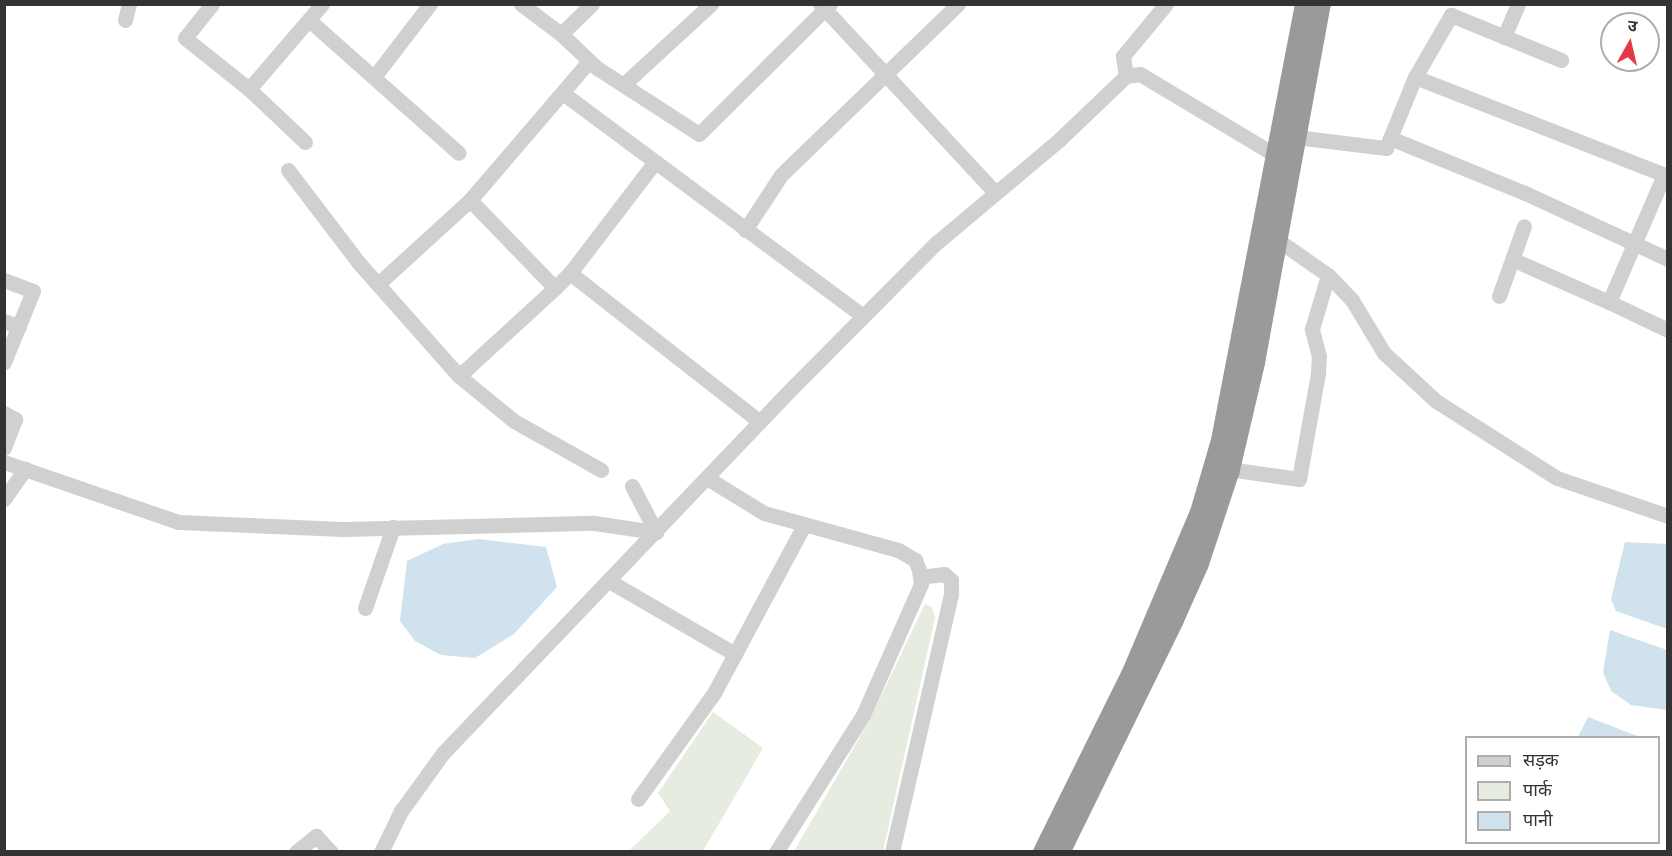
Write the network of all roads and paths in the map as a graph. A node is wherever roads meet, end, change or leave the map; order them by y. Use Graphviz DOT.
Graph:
graph roads {
  1 [pos="129,4"];
  2 [pos="212,4"];
  3 [pos="322,4"];
  4 [pos="430,4"];
  5 [pos="521,4"];
  6 [pos="592,4"];
  7 [pos="711,4"];
  8 [pos="958,4"];
  9 [pos="1166,4"];
  10 [pos="1305,4"];
  11 [pos="1320,4"];
  12 [pos="1518,4"];
  13 [pos="825,6"];
  14 [pos="125,20"];
  15 [pos="309,20"];
  16 [pos="561,34"];
  17 [pos="1504,37"];
  18 [pos="1561,60"];
  19 [pos="589,61"];
  20 [pos="885,72"];
  21 [pos="1126,76"];
  22 [pos="374,77"];
  23 [pos="1415,77"];
  24 [pos="623,85"];
  25 [pos="249,89"];
  26 [pos="564,94"];
  27 [pos="1296,137"];
  28 [pos="1390,138"];
  29 [pos="305,142"];
  30 [pos="459,153"];
  31 [pos="1277,156"];
  32 [pos="654,164"];
  33 [pos="288,170"];
  34 [pos="1666,176"];
  35 [pos="994,191"];
  36 [pos="470,200"];
  37 [pos="1524,226"];
  38 [pos="744,230"];
  39 [pos="1276,239"];
  40 [pos="1637,244"];
  41 [pos="1668,259"];
  42 [pos="1514,260"];
  43 [pos="570,273"];
  44 [pos="1328,275"];
  45 [pos="4,280"];
  46 [pos="378,284"];
  47 [pos="555,288"];
  48 [pos="1499,296"];
  49 [pos="1609,302"];
  50 [pos="863,316"];
  51 [pos="12,324"];
  52 [pos="1668,330"];
  53 [pos="4,362"];
  54 [pos="459,376"];
  55 [pos="4,413"];
  56 [pos="760,422"];
  57 [pos="4,448"];
  58 [pos="4,462"];
  59 [pos="1221,468"];
  60 [pos="25,469"];
  61 [pos="602,470"];
  62 [pos="707,478"];
  63 [pos="632,486"];
  64 [pos="4,499"];
  65 [pos="1668,516"];
  66 [pos="804,525"];
  67 [pos="393,527"];
  68 [pos="656,532"];
  69 [pos="920,577"];
  70 [pos="609,581"];
  71 [pos="365,608"];
  72 [pos="735,654"];
  73 [pos="638,799"];
  74 [pos="296,852"];
  75 [pos="331,852"];
  76 [pos="381,852"];
  77 [pos="776,852"];
  78 [pos="892,852"];
  79 [pos="1044,852"];
  80 [pos="1059,852"];
  1 -- 14 [label="street"];
  2 -- 25 [label="street"];
  3 -- 15 [label="street"];
  4 -- 22 [label="street"];
  5 -- 16 [label="street"];
  6 -- 16 [label="street"];
  7 -- 24 [label="street"];
  8 -- 20 [label="street"];
  9 -- 21 [label="street"];
  10 -- 31 [label="highway"];
  11 -- 27 [label="highway"];
  12 -- 17 [label="street"];
  13 -- 20 [label="street"];
  13 -- 24 [label="street"];
  15 -- 22 [label="street"];
  15 -- 25 [label="street"];
  16 -- 19 [label="street"];
  17 -- 18 [label="street"];
  17 -- 23 [label="street"];
  19 -- 24 [label="street"];
  19 -- 26 [label="street"];
  20 -- 35 [label="street"];
  20 -- 38 [label="street"];
  21 -- 31 [label="street"];
  21 -- 35 [label="street"];
  22 -- 30 [label="street"];
  23 -- 28 [label="street"];
  23 -- 34 [label="street"];
  25 -- 29 [label="street"];
  26 -- 32 [label="street"];
  26 -- 36 [label="street"];
  27 -- 28 [label="street"];
  27 -- 39 [label="highway"];
  28 -- 40 [label="street"];
  31 -- 59 [label="highway"];
  32 -- 38 [label="street"];
  32 -- 43 [label="street"];
  33 -- 46 [label="street"];
  34 -- 40 [label="street"];
  35 -- 50 [label="street"];
  36 -- 46 [label="street"];
  36 -- 47 [label="street"];
  37 -- 42 [label="street"];
  38 -- 50 [label="street"];
  39 -- 44 [label="street"];
  39 -- 59 [label="highway"];
  40 -- 41 [label="street"];
  40 -- 49 [label="street"];
  42 -- 48 [label="street"];
  42 -- 49 [label="street"];
  43 -- 47 [label="street"];
  43 -- 56 [label="street"];
  44 -- 59 [label="street"];
  44 -- 65 [label="street"];
  45 -- 51 [label="street"];
  46 -- 54 [label="street"];
  47 -- 54 [label="street"];
  49 -- 52 [label="street"];
  50 -- 56 [label="street"];
  51 -- 53 [label="street"];
  54 -- 61 [label="street"];
  55 -- 57 [label="street"];
  56 -- 62 [label="street"];
  58 -- 60 [label="street"];
  59 -- 79 [label="highway"];
  59 -- 80 [label="highway"];
  60 -- 64 [label="street"];
  60 -- 67 [label="street"];
  62 -- 66 [label="street"];
  62 -- 68 [label="street"];
  63 -- 68 [label="street"];
  66 -- 69 [label="street"];
  66 -- 72 [label="street"];
  67 -- 68 [label="street"];
  67 -- 71 [label="street"];
  68 -- 70 [label="street"];
  69 -- 77 [label="street"];
  69 -- 78 [label="street"];
  70 -- 72 [label="street"];
  70 -- 76 [label="street"];
  72 -- 73 [label="street"];
  74 -- 75 [label="street"];
}
